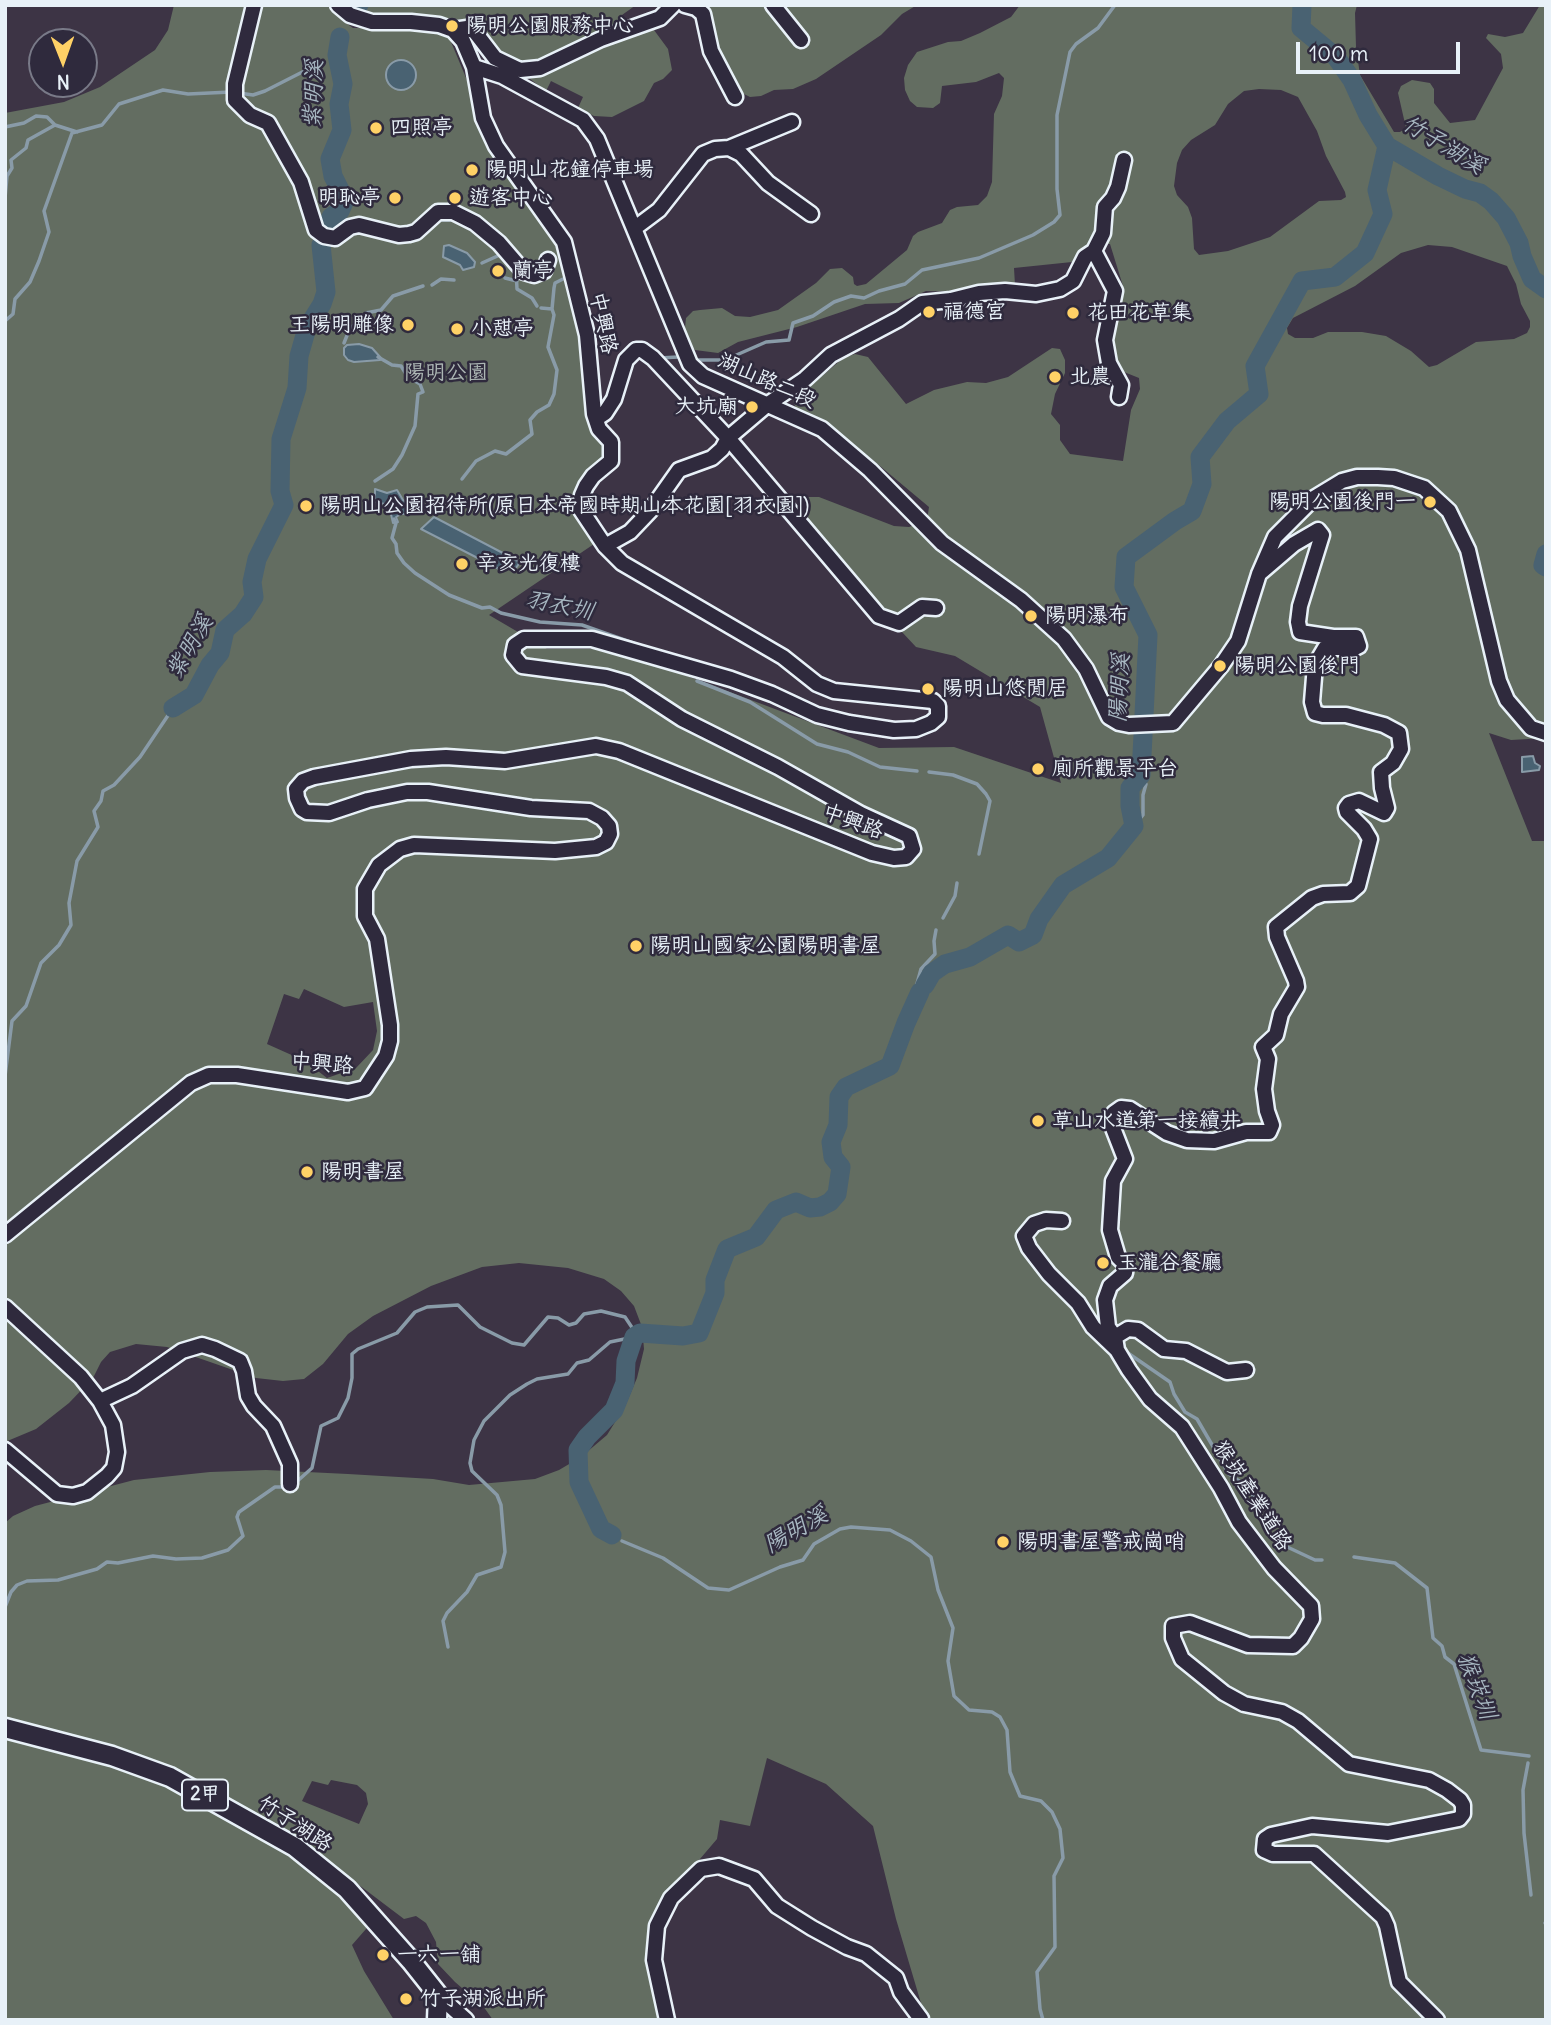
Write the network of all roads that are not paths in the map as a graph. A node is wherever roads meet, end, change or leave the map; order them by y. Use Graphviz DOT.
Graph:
graph roads {
  1 [pos="254,5"];
  2 [pos="338,5"];
  3 [pos="673,5"];
  4 [pos="685,5"];
  5 [pos="773,5"];
  6 [pos="453,30"];
  7 [pos="801,40"];
  8 [pos="474,67"];
  9 [pos="735,97"];
  10 [pos="792,122"];
  11 [pos="729,148"];
  12 [pos="1124,160"];
  13 [pos="811,214"];
  14 [pos="635,228"];
  15 [pos="1094,251"];
  16 [pos="548,260"];
  17 [pos="1119,397"];
  18 [pos="768,404"];
  19 [pos="596,419"];
  20 [pos="728,438"];
  21 [pos="605,546"];
  22 [pos="1259,574"];
  23 [pos="936,608"];
  24 [pos="1546,733"];
  25 [pos="1062,1221"];
  26 [pos="5,1235"];
  27 [pos="5,1307"];
  28 [pos="1116,1343"];
  29 [pos="1246,1370"];
  30 [pos="100,1401"];
  31 [pos="5,1450"];
  32 [pos="290,1484"];
  33 [pos="5,1728"];
  34 [pos="438,1995"];
  35 [pos="920,2019"];
  36 [pos="437,2020"];
  37 [pos="467,2020"];
  38 [pos="667,2020"];
  39 [pos="1437,2020"];
  1 -- 16 [label="street"];
  2 -- 6 [label="street"];
  3 -- 6 [label="street"];
  4 -- 9 [label="street"];
  5 -- 7 [label="street"];
  6 -- 8 [label="street"];
  8 -- 14 [label="street, 湖山路二段"];
  8 -- 19 [label="street, 中興路"];
  10 -- 11 [label="street"];
  11 -- 13 [label="street"];
  11 -- 14 [label="street"];
  12 -- 15 [label="street"];
  14 -- 18 [label="street, 湖山路二段"];
  15 -- 17 [label="street"];
  15 -- 18 [label="street"];
  18 -- 20 [label="street"];
  18 -- 22 [label="street, 湖山路二段"];
  19 -- 20 [label="street"];
  19 -- 21 [label="street, 中興路"];
  20 -- 21 [label="street"];
  20 -- 23 [label="street"];
  21 -- 26 [label="street, 中興路"];
  22 -- 24 [label="street"];
  22 -- 28 [label="street, 猴崁產業道路"];
  25 -- 28 [label="street"];
  27 -- 30 [label="street"];
  28 -- 29 [label="street"];
  28 -- 39 [label="street, 猴崁產業道路"];
  30 -- 31 [label="street"];
  30 -- 32 [label="street"];
  33 -- 34 [label="main road, 竹子湖路 / 2甲"];
  34 -- 36 [label="main road"];
  34 -- 37 [label="street, 竹子湖路"];
  35 -- 38 [label="street"];
}
